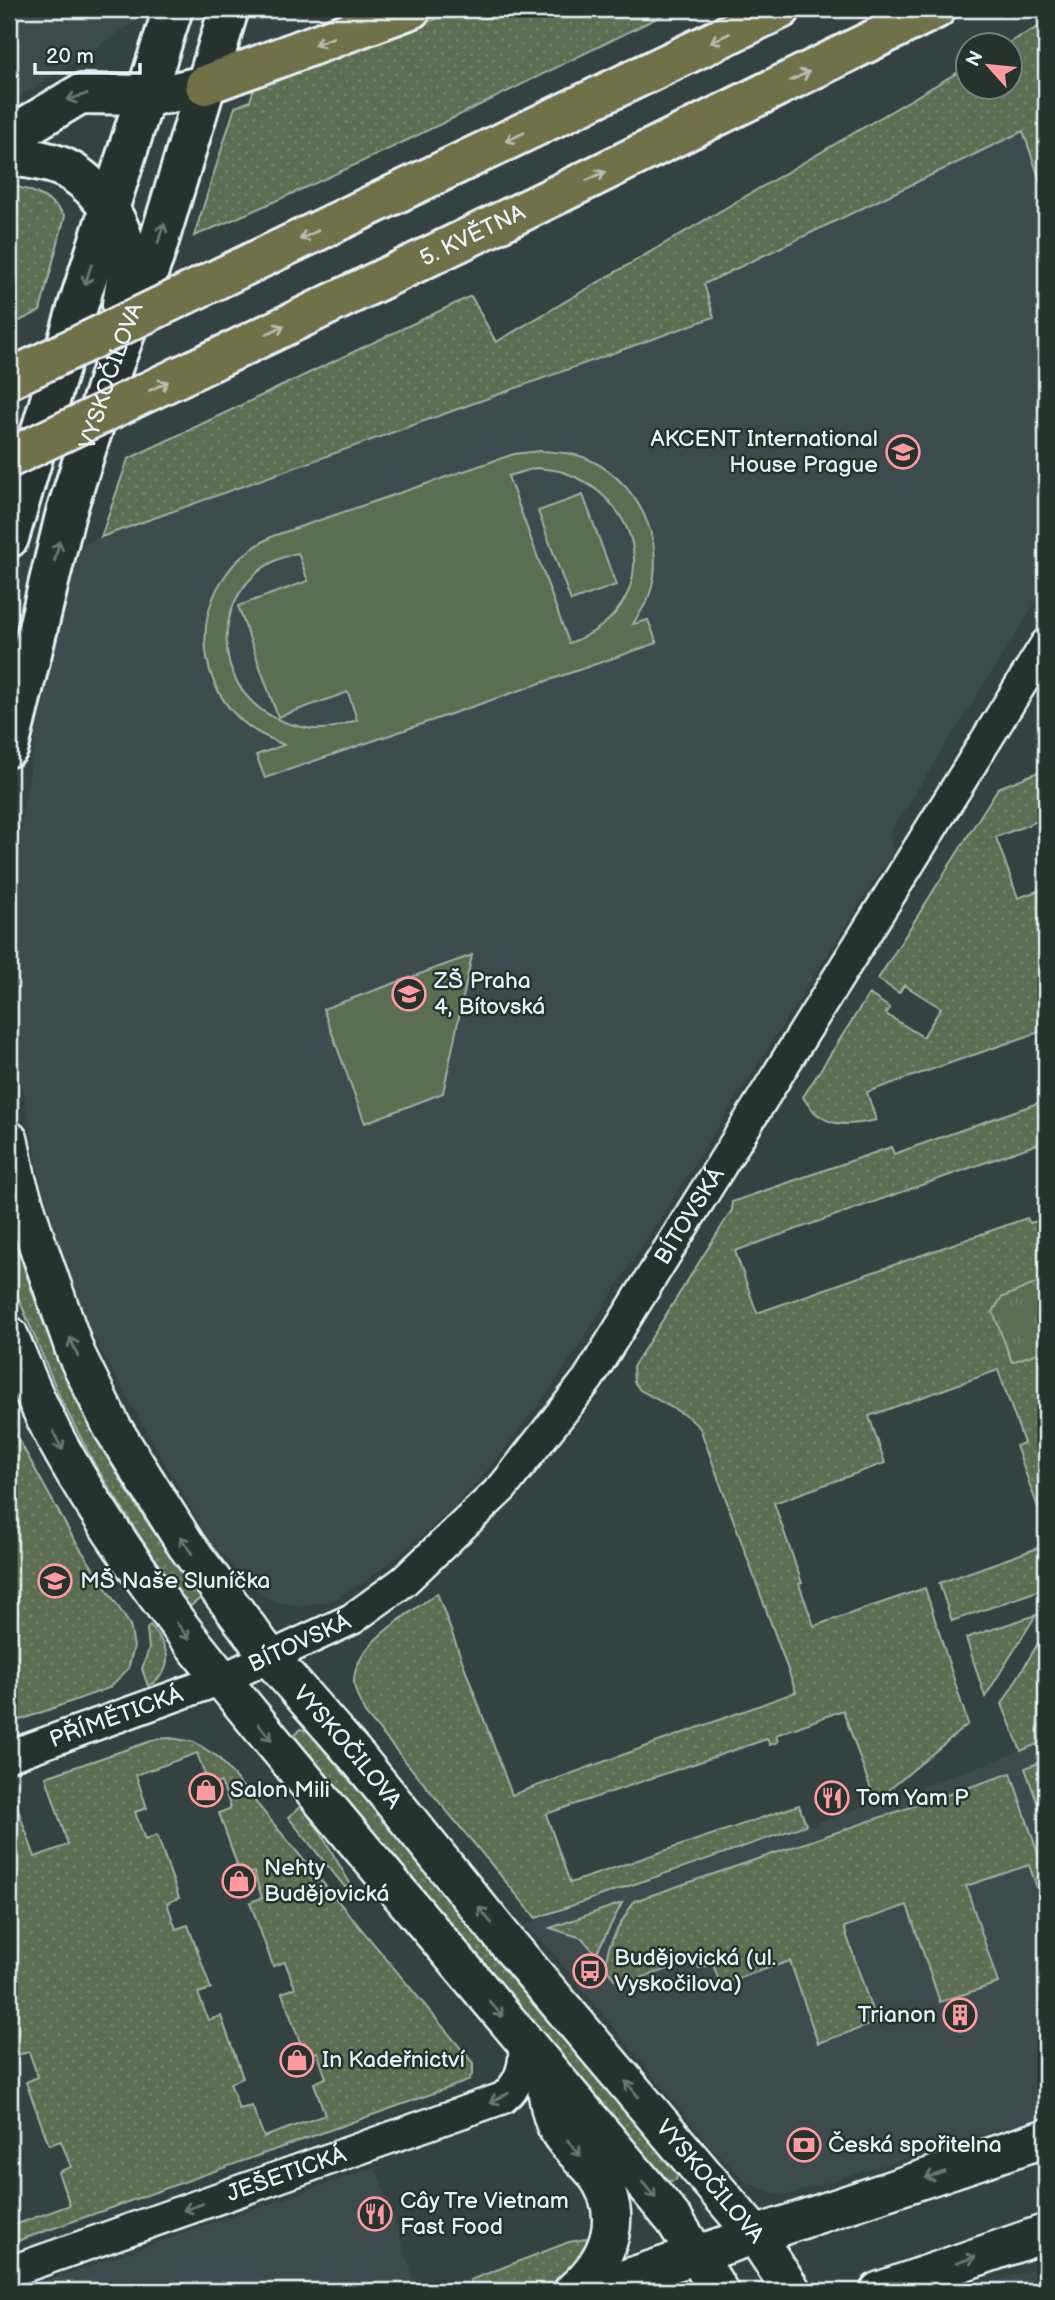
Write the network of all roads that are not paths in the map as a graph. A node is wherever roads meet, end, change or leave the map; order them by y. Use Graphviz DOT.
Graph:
graph roads {
  1 [pos="173,9"];
  2 [pos="229,9"];
  3 [pos="411,9"];
  4 [pos="781,9"];
  5 [pos="936,9"];
  6 [pos="205,85"];
  7 [pos="145,95"];
  8 [pos="9,136"];
  9 [pos="9,156"];
  10 [pos="108,210"];
  11 [pos="113,366"];
  12 [pos="9,379"];
  13 [pos="9,458"];
  14 [pos="9,538"];
  15 [pos="1046,644"];
  16 [pos="9,747"];
  17 [pos="9,1140"];
  18 [pos="9,1335"];
  19 [pos="271,1659"];
  20 [pos="222,1679"];
  21 [pos="9,1756"];
  22 [pos="532,2052"];
  23 [pos="1046,2138"];
  24 [pos="1046,2233"];
  25 [pos="755,2235"];
  26 [pos="697,2254"];
  27 [pos="9,2272"];
  28 [pos="573,2291"];
  29 [pos="588,2291"];
  30 [pos="719,2291"];
  31 [pos="792,2291"];
  32 [pos="878,2291"];
  1 -- 7 [label="main road"];
  2 -- 6 [label="main road, VYSKOČILOVA"];
  3 -- 6 [label="highway, one-way"];
  4 -- 12 [label="highway, one-way, bridge"];
  13 -- 5 [label="highway, 5. KVĚTNA, one-way, bridge"];
  6 -- 7 [label="main road"];
  11 -- 6 [label="main road, VYSKOČILOVA, one-way"];
  7 -- 8 [label="main road, one-way"];
  7 -- 10 [label="main road"];
  9 -- 10 [label="main road"];
  10 -- 11 [label="main road"];
  10 -- 14 [label="main road, one-way"];
  16 -- 11 [label="main road, VYSKOČILOVA, one-way"];
  15 -- 19 [label="street, BÍTOVSKÁ"];
  19 -- 17 [label="street, VYSKOČILOVA, one-way"];
  18 -- 20 [label="street, one-way"];
  19 -- 20 [label="street, BÍTOVSKÁ"];
  25 -- 19 [label="street, VYSKOČILOVA, one-way"];
  20 -- 21 [label="street, PŘÍMĚTICKÁ"];
  20 -- 22 [label="street, one-way"];
  22 -- 26 [label="street, one-way"];
  22 -- 27 [label="street, JEŠETICKÁ, one-way"];
  22 -- 28 [label="street, one-way"];
  23 -- 25 [label="street, one-way"];
  32 -- 24 [label="street, one-way"];
  25 -- 26 [label="street"];
  25 -- 31 [label="street, VYSKOČILOVA"];
  26 -- 29 [label="street"];
  26 -- 30 [label="street"];
}
